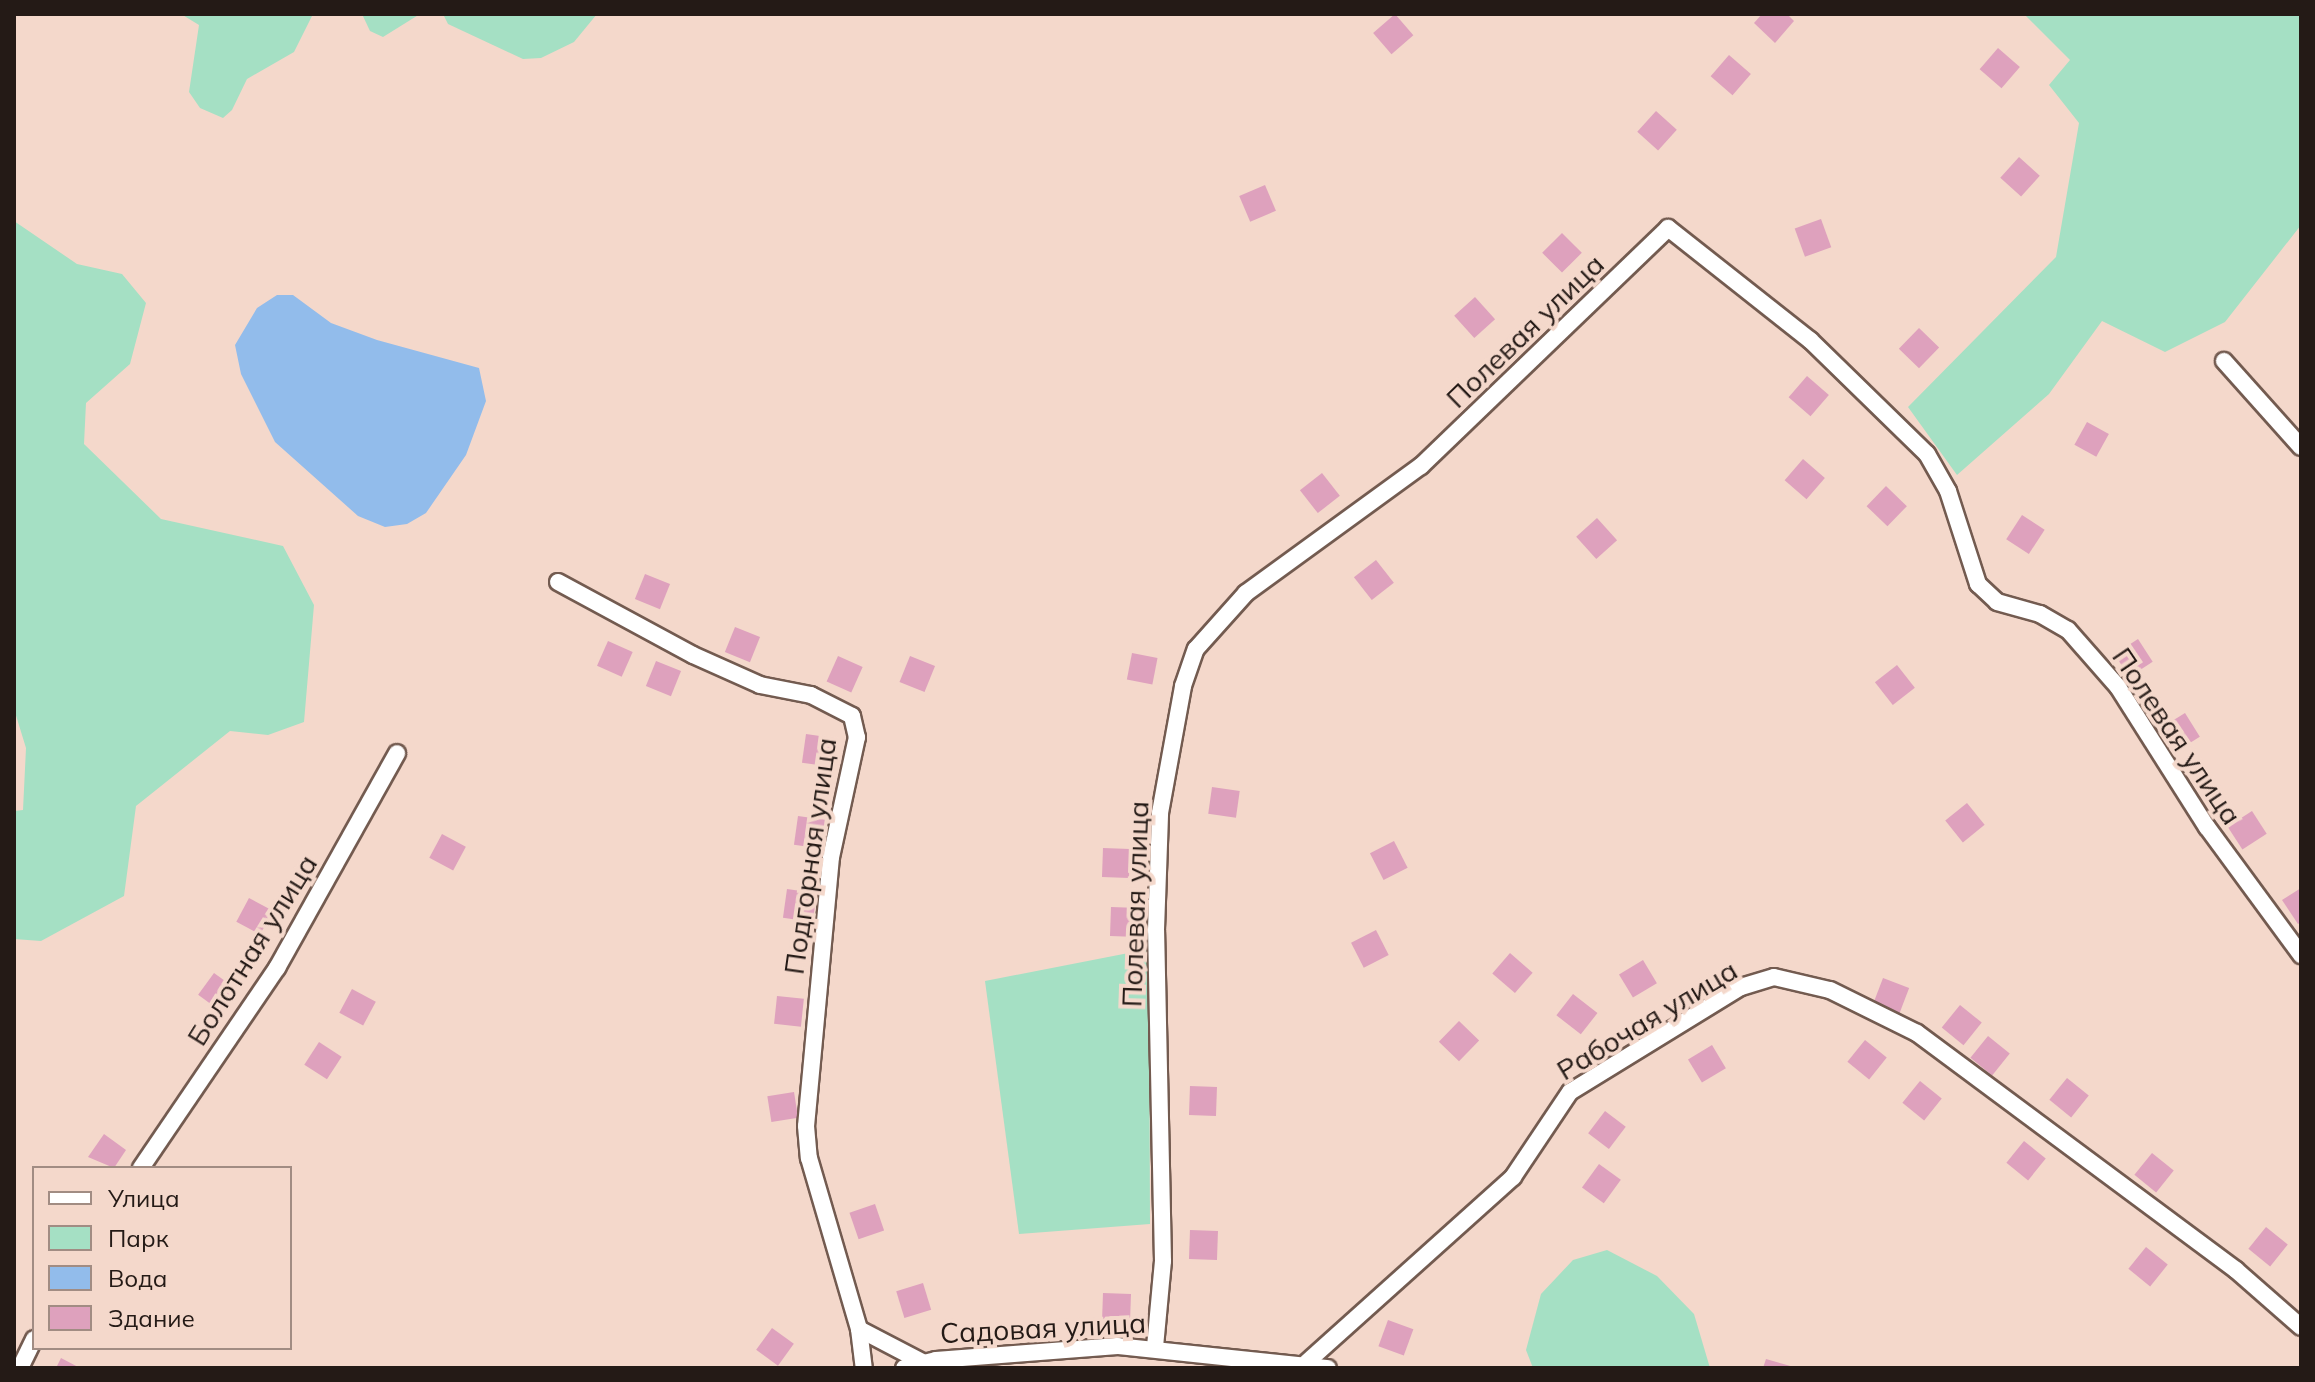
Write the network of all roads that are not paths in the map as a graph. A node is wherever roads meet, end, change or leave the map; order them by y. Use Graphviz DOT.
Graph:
graph roads {
  1 [pos="2224,361"];
  2 [pos="2301,447"];
  3 [pos="558,582"];
  4 [pos="397,753"];
  5 [pos="2301,955"];
  6 [pos="142,1166"];
  7 [pos="2301,1327"];
  8 [pos="859,1329"];
  9 [pos="32,1343"];
  10 [pos="1155,1347"];
  11 [pos="922,1362"];
  12 [pos="1307,1362"];
  13 [pos="20,1368"];
  14 [pos="864,1368"];
  15 [pos="904,1368"];
  16 [pos="1328,1368"];
  1 -- 2 [label="street"];
  3 -- 8 [label="street, Подгорная улица"];
  4 -- 6 [label="street, Болотная улица"];
  5 -- 10 [label="street, Полевая улица"];
  7 -- 12 [label="street, Рабочая улица"];
  8 -- 11 [label="street"];
  8 -- 14 [label="street, Подгорная улица"];
  9 -- 13 [label="street"];
  10 -- 11 [label="street, Садовая улица"];
  10 -- 12 [label="street, Садовая улица"];
  11 -- 15 [label="street, Садовая улица"];
  12 -- 16 [label="street, Садовая улица"];
}
